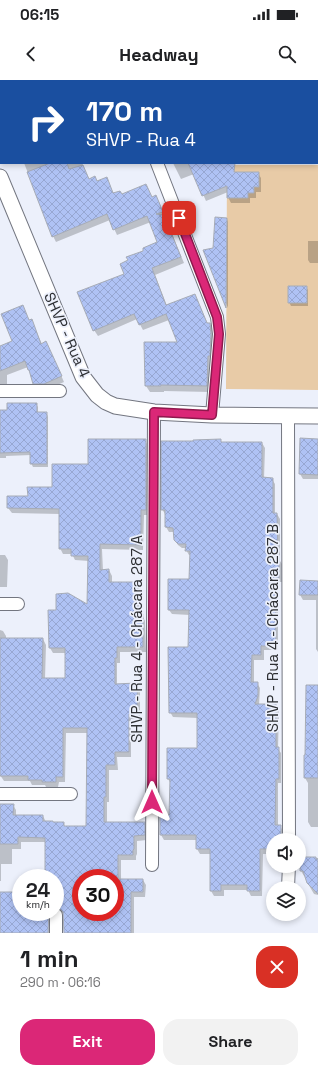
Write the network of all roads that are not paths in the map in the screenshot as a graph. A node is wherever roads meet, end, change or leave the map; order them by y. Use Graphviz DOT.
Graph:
graph roads {
  1 [pos="157,164"];
  2 [pos="0,176"];
  3 [pos="0,391"];
  4 [pos="60,391"];
  5 [pos="154,412"];
  6 [pos="212,415"];
  7 [pos="288,416"];
  8 [pos="318,416"];
  9 [pos="0,604"];
  10 [pos="18,604"];
  11 [pos="0,794"];
  12 [pos="71,794"];
  13 [pos="289,833"];
  14 [pos="152,865"];
  15 [pos="56,921"];
  16 [pos="56,933"];
  1 -- 6 [label="street"];
  2 -- 5 [label="street, SHVP - Rua 4"];
  3 -- 4 [label="street"];
  5 -- 6 [label="street, SHVP - Rua 4"];
  5 -- 14 [label="street, SHVP - Rua 4 - Chácara 287 A"];
  6 -- 7 [label="street, SHVP - Rua 4"];
  7 -- 8 [label="street, SHVP - Rua 4"];
  7 -- 13 [label="street, SHVP - Rua 4 - Chácara 287 B"];
  9 -- 10 [label="street"];
  11 -- 12 [label="street"];
  15 -- 16 [label="street"];
}
